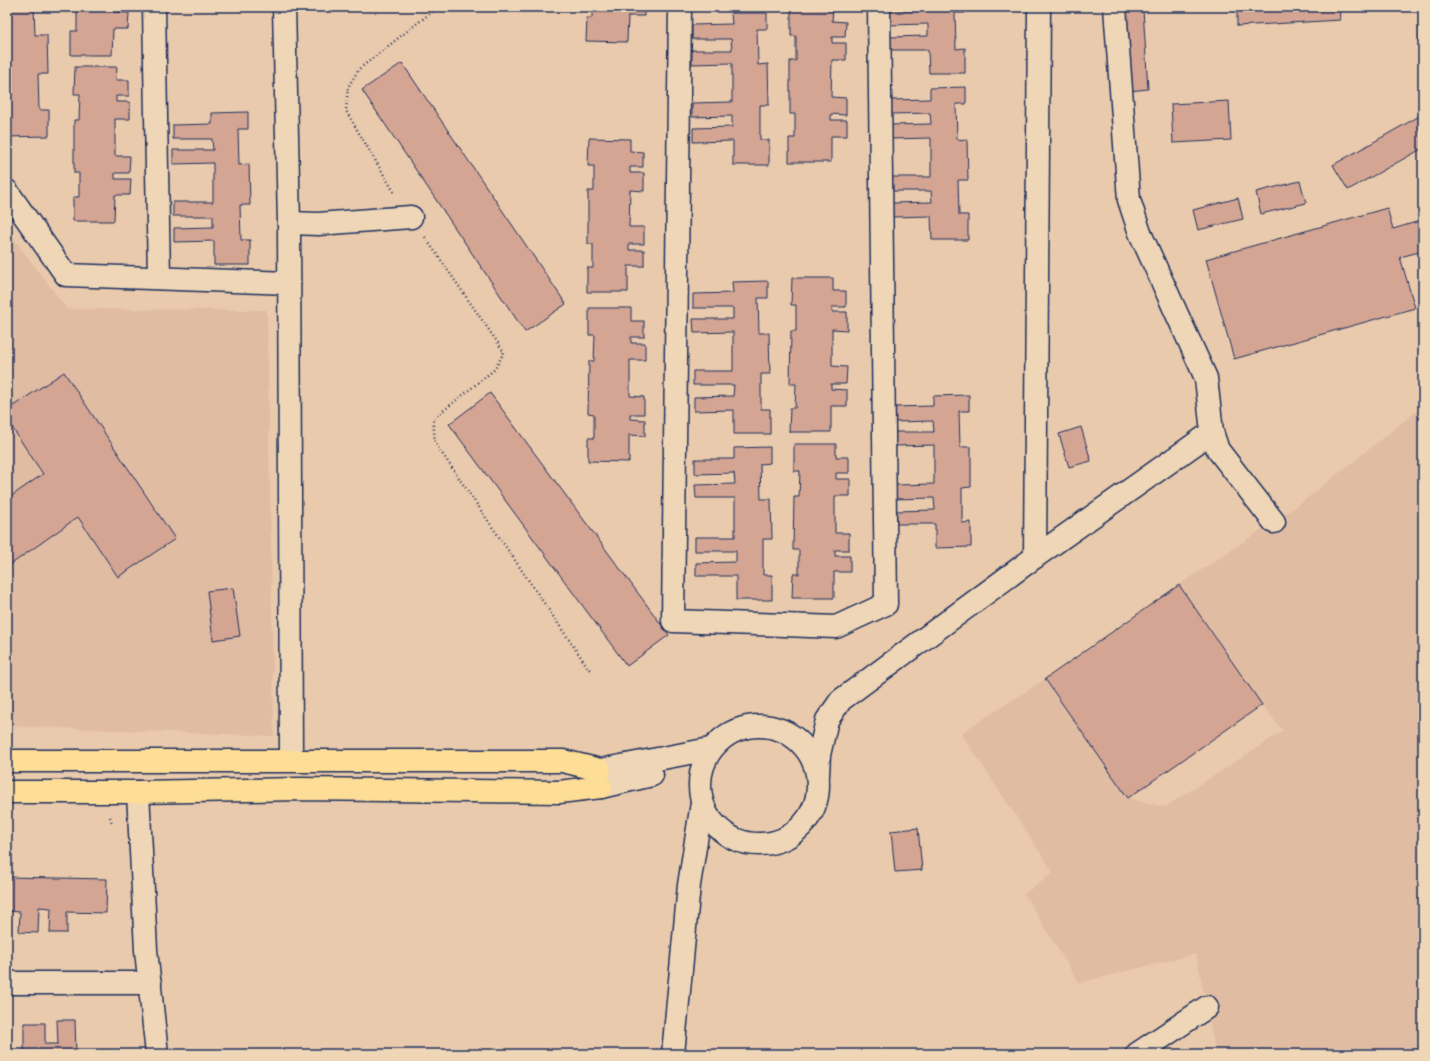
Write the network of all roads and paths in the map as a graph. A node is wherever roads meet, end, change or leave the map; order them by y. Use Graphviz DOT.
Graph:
graph roads {
  1 [pos="154,7"];
  2 [pos="284,7"];
  3 [pos="438,7"];
  4 [pos="680,7"];
  5 [pos="879,7"];
  6 [pos="1039,7"];
  7 [pos="1115,7"];
  8 [pos="7,191"];
  9 [pos="411,217"];
  10 [pos="289,223"];
  11 [pos="158,278"];
  12 [pos="289,283"];
  13 [pos="1212,432"];
  14 [pos="1274,522"];
  15 [pos="1035,557"];
  16 [pos="591,672"];
  17 [pos="707,756"];
  18 [pos="291,760"];
  19 [pos="7,761"];
  20 [pos="818,775"];
  21 [pos="600,779"];
  22 [pos="7,792"];
  23 [pos="138,792"];
  24 [pos="702,803"];
  25 [pos="7,983"];
  26 [pos="150,983"];
  27 [pos="1207,1007"];
  28 [pos="158,1054"];
  29 [pos="673,1054"];
  30 [pos="1137,1054"];
  1 -- 11 [label="street"];
  2 -- 10 [label="street"];
  3 -- 9 [label="path"];
  4 -- 5 [label="street"];
  6 -- 15 [label="street"];
  7 -- 13 [label="street"];
  8 -- 11 [label="street"];
  9 -- 10 [label="street"];
  9 -- 16 [label="path"];
  10 -- 12 [label="street"];
  11 -- 12 [label="street"];
  12 -- 18 [label="street"];
  13 -- 14 [label="street"];
  13 -- 15 [label="street"];
  15 -- 20 [label="street"];
  17 -- 20 [label="street"];
  17 -- 21 [label="street"];
  17 -- 24 [label="street"];
  18 -- 19 [label="main road"];
  18 -- 21 [label="main road"];
  20 -- 24 [label="street"];
  21 -- 23 [label="main road"];
  22 -- 23 [label="main road"];
  23 -- 26 [label="street"];
  24 -- 29 [label="street"];
  25 -- 26 [label="street"];
  26 -- 28 [label="street"];
  27 -- 30 [label="street"];
}
